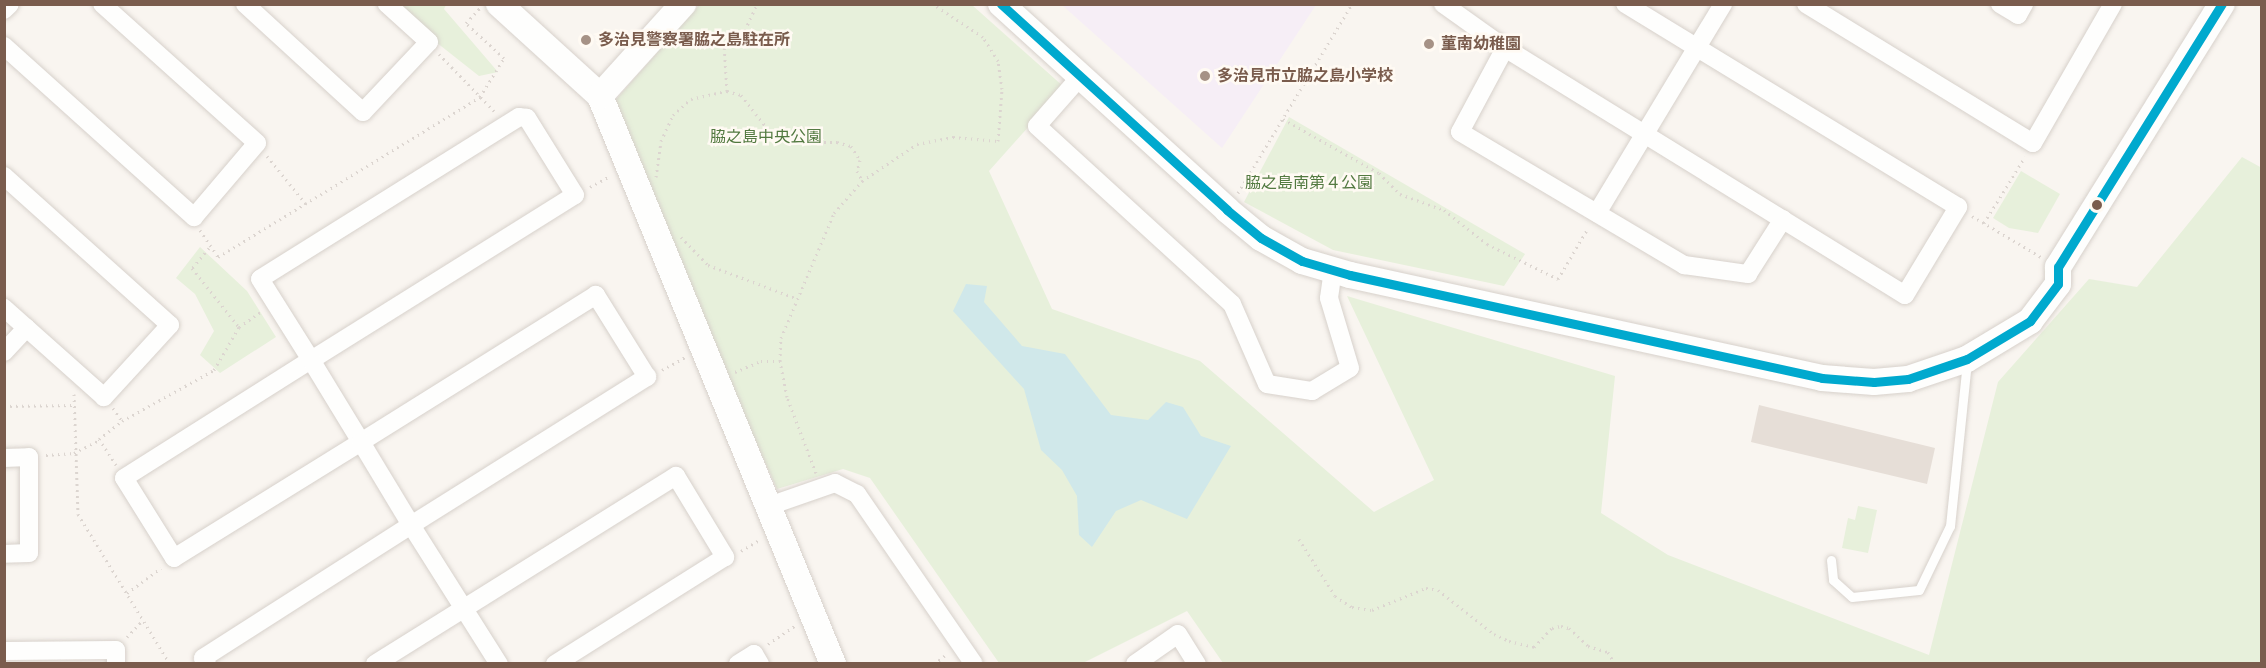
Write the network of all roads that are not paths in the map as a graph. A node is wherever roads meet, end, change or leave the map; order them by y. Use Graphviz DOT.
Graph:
graph roads {
  1 [pos="10,4"];
  2 [pos="102,4"];
  3 [pos="245,4"];
  4 [pos="387,4"];
  5 [pos="499,4"];
  6 [pos="683,4"];
  7 [pos="1001,4"];
  8 [pos="1443,4"];
  9 [pos="1625,4"];
  10 [pos="1723,4"];
  11 [pos="1806,4"];
  12 [pos="2000,4"];
  13 [pos="2024,4"];
  14 [pos="2113,4"];
  15 [pos="2222,4"];
  16 [pos="4,10"];
  17 [pos="4,46"];
  18 [pos="1505,48"];
  19 [pos="1696,50"];
  20 [pos="1080,77"];
  21 [pos="600,96"];
  22 [pos="1646,133"];
  23 [pos="4,176"];
  24 [pos="1597,213"];
  25 [pos="1783,219"];
  26 [pos="1333,271"];
  27 [pos="4,308"];
  28 [pos="26,328"];
  29 [pos="4,352"];
  30 [pos="1967,359"];
  31 [pos="311,360"];
  32 [pos="361,442"];
  33 [pos="4,458"];
  34 [pos="773,517"];
  35 [pos="411,525"];
  36 [pos="4,554"];
  37 [pos="1831,560"];
  38 [pos="464,607"];
  39 [pos="4,651"];
  40 [pos="116,657"];
  41 [pos="757,658"];
  42 [pos="207,663"];
  43 [pos="375,663"];
  44 [pos="499,663"];
  45 [pos="555,663"];
  46 [pos="738,663"];
  47 [pos="833,663"];
  48 [pos="974,663"];
  49 [pos="1135,663"];
  50 [pos="1197,663"];
  1 -- 16 [label="street"];
  2 -- 17 [label="street"];
  3 -- 4 [label="street"];
  5 -- 21 [label="street"];
  6 -- 21 [label="street"];
  7 -- 20 [label="street"];
  8 -- 18 [label="street"];
  9 -- 19 [label="street"];
  10 -- 19 [label="street"];
  11 -- 14 [label="street"];
  12 -- 13 [label="street"];
  15 -- 30 [label="street"];
  18 -- 22 [label="street"];
  18 -- 24 [label="street"];
  19 -- 22 [label="street"];
  19 -- 25 [label="street"];
  20 -- 26 [label="street"];
  20 -- 26 [label="street"];
  21 -- 34 [label="street"];
  22 -- 24 [label="street"];
  22 -- 25 [label="street"];
  23 -- 28 [label="street"];
  24 -- 25 [label="street"];
  26 -- 30 [label="street"];
  27 -- 28 [label="street"];
  28 -- 29 [label="street"];
  30 -- 37 [label="lane"];
  31 -- 31 [label="street"];
  31 -- 32 [label="street"];
  31 -- 32 [label="street"];
  32 -- 35 [label="street"];
  32 -- 35 [label="street"];
  33 -- 36 [label="street"];
  34 -- 47 [label="street"];
  34 -- 48 [label="street"];
  35 -- 38 [label="street"];
  35 -- 42 [label="street"];
  38 -- 43 [label="street"];
  38 -- 44 [label="street"];
  38 -- 45 [label="street"];
  39 -- 40 [label="street"];
  41 -- 46 [label="street"];
  49 -- 50 [label="street"];
}
